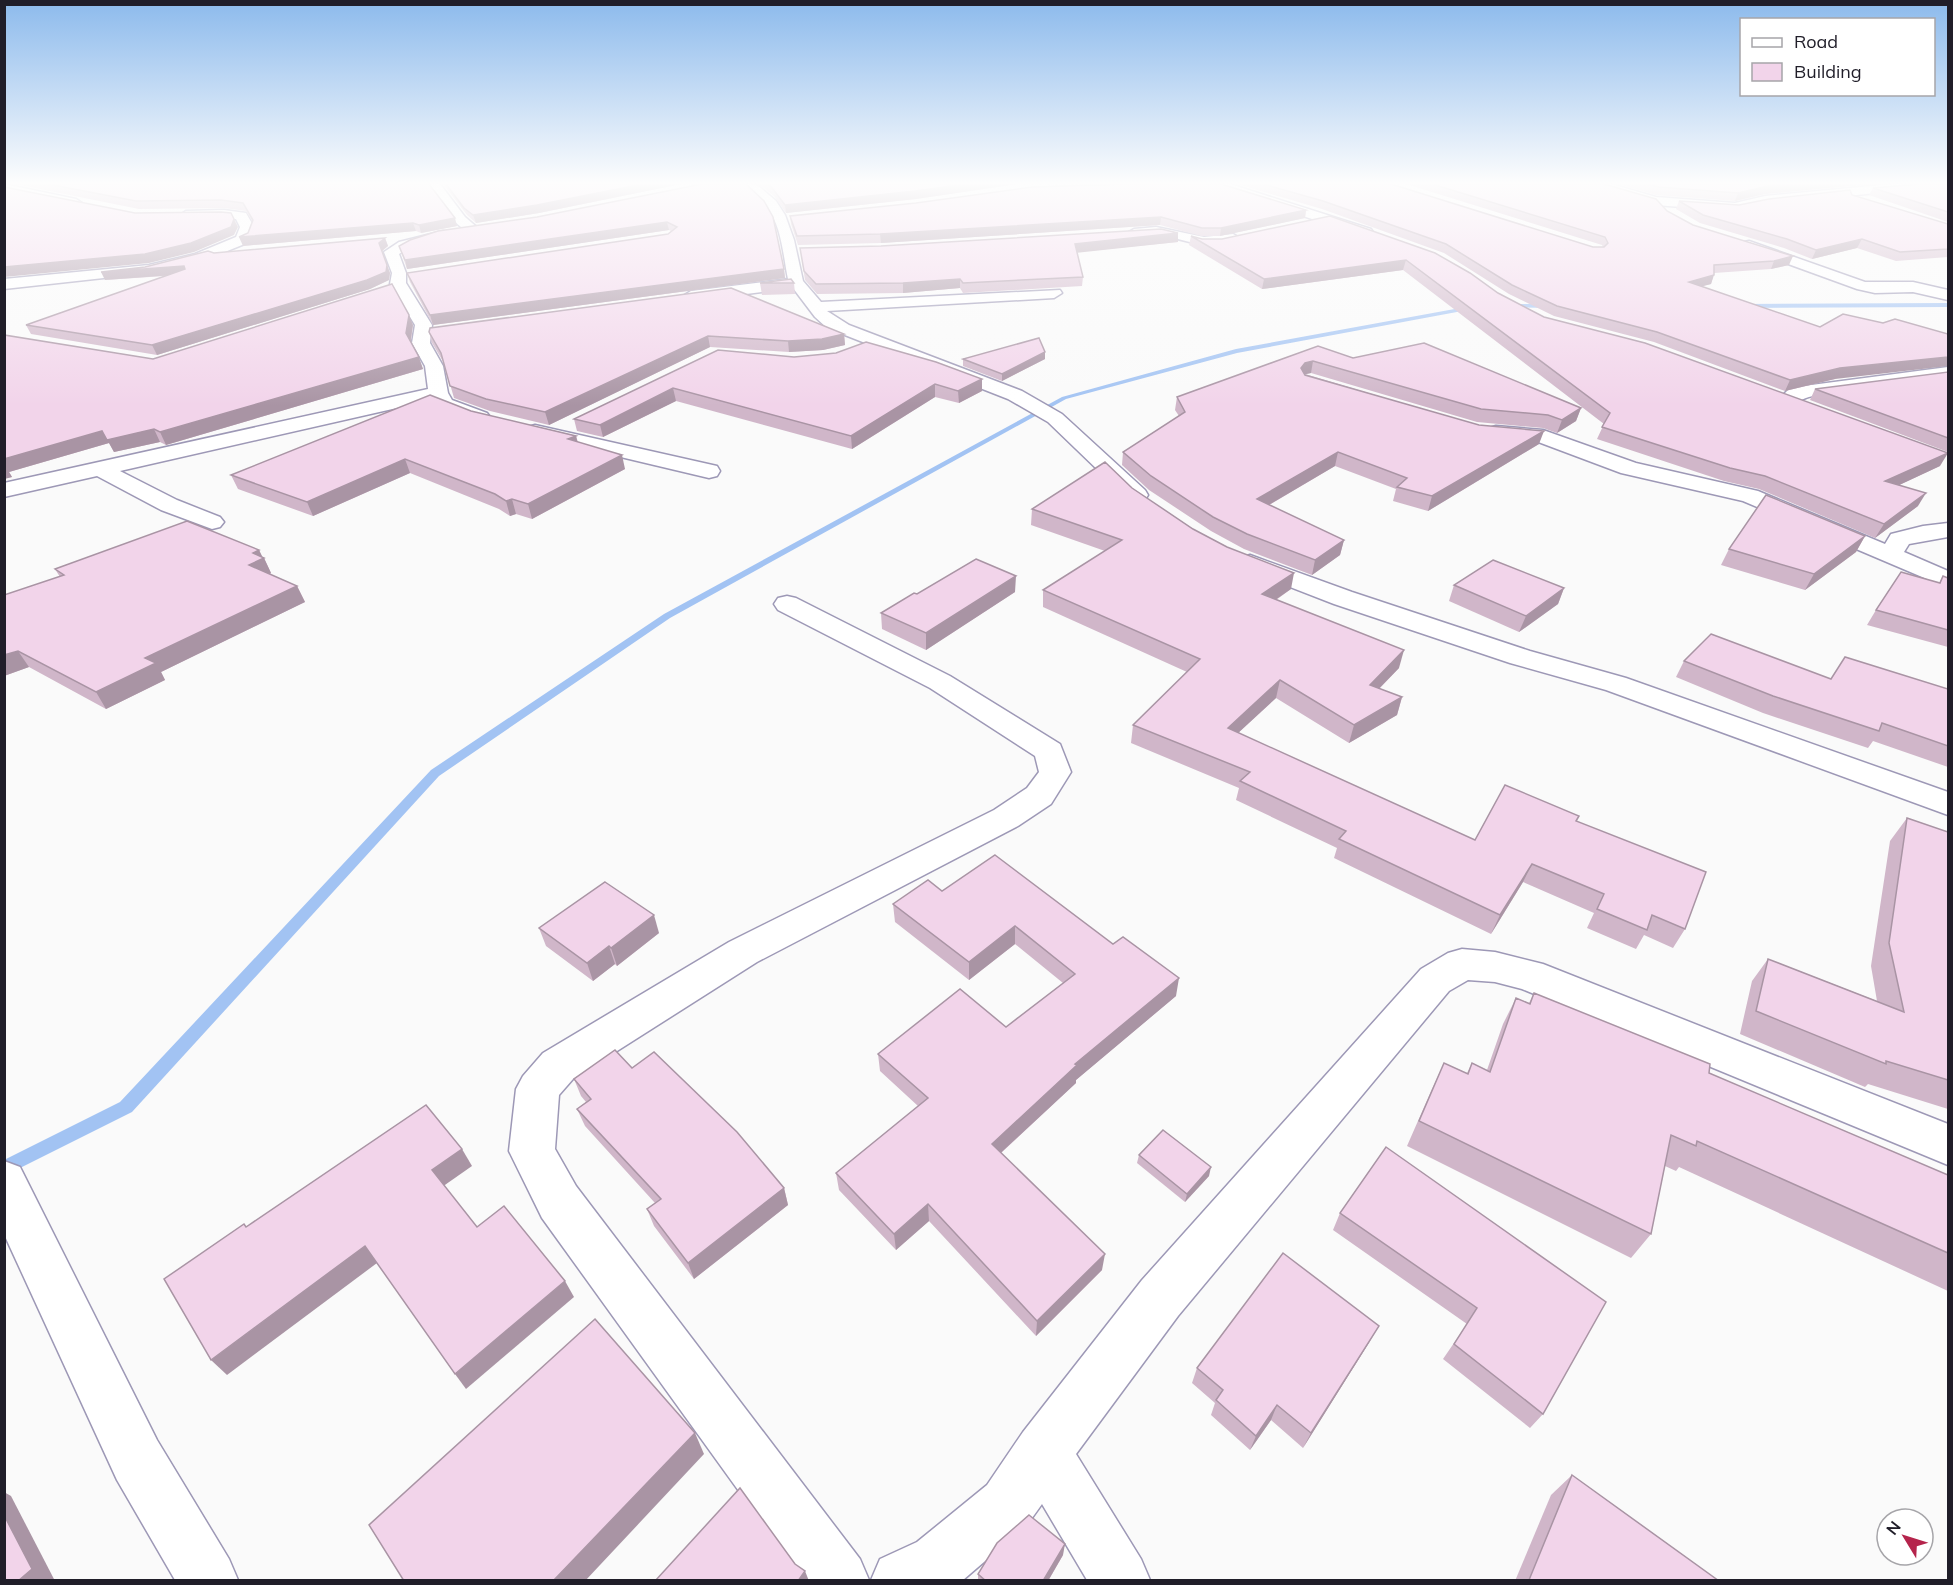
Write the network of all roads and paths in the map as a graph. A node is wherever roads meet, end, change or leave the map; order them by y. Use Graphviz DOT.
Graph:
graph roads {
  1 [pos="195,258"];
  2 [pos="392,258"];
  3 [pos="795,258"];
  4 [pos="1789,258"];
  5 [pos="417,274"];
  6 [pos="796,283"];
  7 [pos="4,284"];
  8 [pos="395,287"];
  9 [pos="1054,293"];
  10 [pos="1948,295"];
  11 [pos="672,298"];
  12 [pos="816,307"];
  13 [pos="878,342"];
  14 [pos="848,353"];
  15 [pos="1948,373"];
  16 [pos="438,393"];
  17 [pos="1810,410"];
  18 [pos="580,420"];
  19 [pos="494,421"];
  20 [pos="516,427"];
  21 [pos="1476,430"];
  22 [pos="549,435"];
  23 [pos="102,470"];
  24 [pos="709,471"];
  25 [pos="4,490"];
  26 [pos="1157,508"];
  27 [pos="212,522"];
  28 [pos="1948,530"];
  29 [pos="1226,552"];
  30 [pos="1890,555"];
  31 [pos="1948,580"];
  32 [pos="787,604"];
  33 [pos="1948,804"];
  34 [pos="1948,1145"];
  35 [pos="4,1182"];
  36 [pos="1043,1452"];
  37 [pos="208,1581"];
  38 [pos="839,1581"];
  39 [pos="901,1581"];
  40 [pos="1120,1581"];
  1 -- 7 [label="street"];
  2 -- 8 [label="street"];
  3 -- 6 [label="street"];
  4 -- 10 [label="street"];
  5 -- 8 [label="street"];
  6 -- 11 [label="street"];
  6 -- 12 [label="street"];
  8 -- 16 [label="street"];
  9 -- 12 [label="street"];
  12 -- 13 [label="street"];
  13 -- 14 [label="street"];
  13 -- 26 [label="street"];
  15 -- 17 [label="street"];
  16 -- 19 [label="street"];
  16 -- 23 [label="street"];
  18 -- 22 [label="street"];
  20 -- 22 [label="street"];
  21 -- 30 [label="street"];
  22 -- 24 [label="street"];
  23 -- 25 [label="street"];
  23 -- 27 [label="street"];
  28 -- 30 [label="street"];
  29 -- 33 [label="street"];
  30 -- 31 [label="street"];
  32 -- 38 [label="street"];
  34 -- 36 [label="street"];
  35 -- 37 [label="street"];
  36 -- 39 [label="street"];
  36 -- 40 [label="street"];
}
